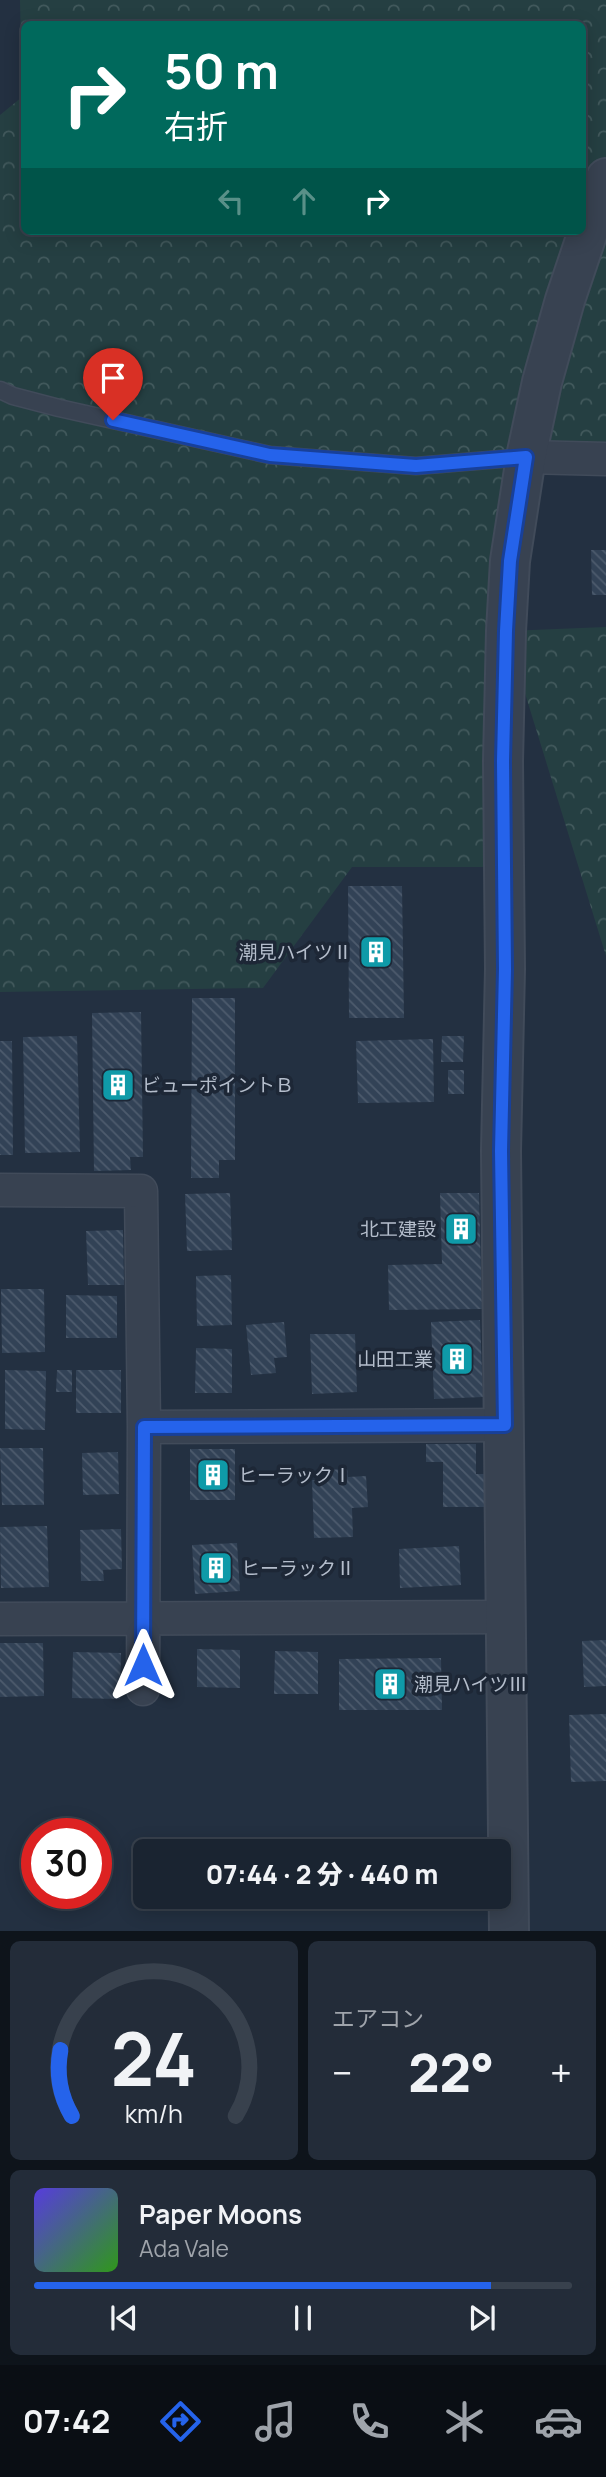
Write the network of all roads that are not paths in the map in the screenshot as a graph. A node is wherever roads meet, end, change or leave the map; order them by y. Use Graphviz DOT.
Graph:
graph roads {
  1 [pos="606,178"];
  2 [pos="0,390"];
  3 [pos="526,457"];
  4 [pos="606,459"];
  5 [pos="0,1190"];
  6 [pos="505,1425"];
  7 [pos="144,1427"];
  8 [pos="506,1617"];
  9 [pos="0,1619"];
  10 [pos="143,1619"];
  11 [pos="143,1689"];
  12 [pos="509,1931"];
  1 -- 3 [label="street"];
  2 -- 3 [label="lane"];
  3 -- 4 [label="street"];
  3 -- 6 [label="street"];
  5 -- 7 [label="street"];
  6 -- 7 [label="street"];
  6 -- 8 [label="street"];
  7 -- 10 [label="street"];
  8 -- 10 [label="street"];
  8 -- 12 [label="street"];
  9 -- 10 [label="street"];
  10 -- 11 [label="street"];
}
